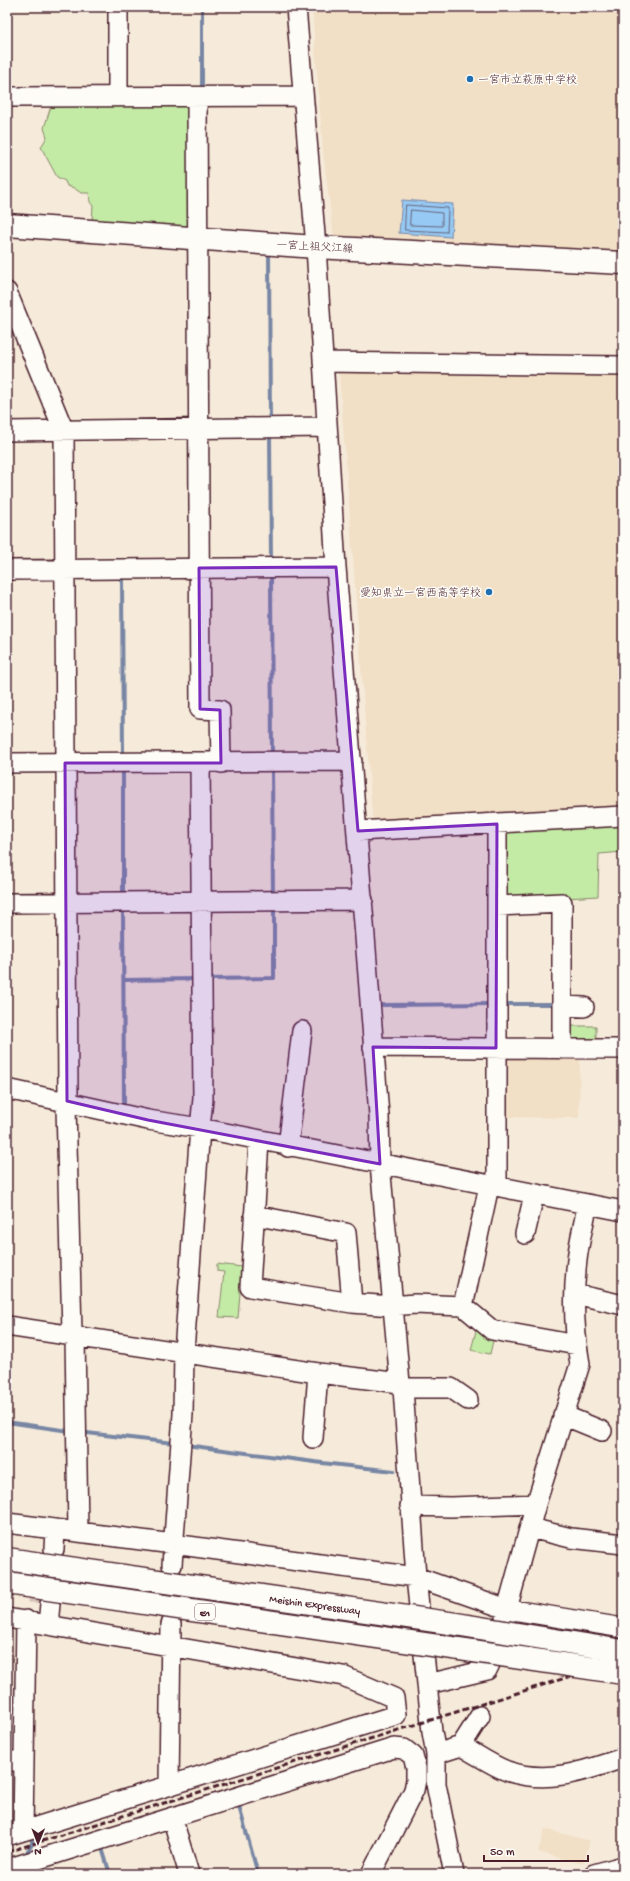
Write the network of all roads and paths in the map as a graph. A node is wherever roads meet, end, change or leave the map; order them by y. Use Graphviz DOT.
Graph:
graph roads {
  1 [pos="118,7"];
  2 [pos="296,7"];
  3 [pos="7,96"];
  4 [pos="118,96"];
  5 [pos="302,96"];
  6 [pos="197,97"];
  7 [pos="7,225"];
  8 [pos="197,239"];
  9 [pos="316,246"];
  10 [pos="623,263"];
  11 [pos="7,292"];
  12 [pos="324,362"];
  13 [pos="623,366"];
  14 [pos="326,427"];
  15 [pos="198,429"];
  16 [pos="7,431"];
  17 [pos="64,431"];
  18 [pos="336,567"];
  19 [pos="199,568"];
  20 [pos="64,569"];
  21 [pos="7,570"];
  22 [pos="352,761"];
  23 [pos="200,762"];
  24 [pos="7,763"];
  25 [pos="65,763"];
  26 [pos="221,763"];
  27 [pos="623,816"];
  28 [pos="497,824"];
  29 [pos="358,831"];
  30 [pos="363,900"];
  31 [pos="202,902"];
  32 [pos="66,903"];
  33 [pos="7,904"];
  34 [pos="497,906"];
  35 [pos="563,1006"];
  36 [pos="584,1008"];
  37 [pos="302,1031"];
  38 [pos="373,1047"];
  39 [pos="496,1048"];
  40 [pos="562,1049"];
  41 [pos="623,1049"];
  42 [pos="7,1089"];
  43 [pos="67,1101"];
  44 [pos="200,1128"];
  45 [pos="259,1141"];
  46 [pos="288,1147"];
  47 [pos="380,1164"];
  48 [pos="493,1186"];
  49 [pos="534,1195"];
  50 [pos="588,1206"];
  51 [pos="623,1212"];
  52 [pos="254,1215"];
  53 [pos="525,1234"];
  54 [pos="575,1294"];
  55 [pos="352,1303"];
  56 [pos="623,1305"];
  57 [pos="392,1306"];
  58 [pos="463,1306"];
  59 [pos="7,1326"];
  60 [pos="75,1336"];
  61 [pos="577,1345"];
  62 [pos="184,1352"];
  63 [pos="318,1373"];
  64 [pos="401,1386"];
  65 [pos="468,1400"];
  66 [pos="563,1415"];
  67 [pos="602,1431"];
  68 [pos="313,1438"];
  69 [pos="536,1504"];
  70 [pos="410,1506"];
  71 [pos="7,1523"];
  72 [pos="49,1528"];
  73 [pos="530,1528"];
  74 [pos="78,1532"];
  75 [pos="173,1544"];
  76 [pos="623,1544"];
  77 [pos="47,1548"];
  78 [pos="7,1559"];
  79 [pos="172,1565"];
  80 [pos="416,1577"];
  81 [pos="7,1583"];
  82 [pos="44,1604"];
  83 [pos="507,1609"];
  84 [pos="7,1618"];
  85 [pos="37,1622"];
  86 [pos="170,1624"];
  87 [pos="623,1628"];
  88 [pos="170,1646"];
  89 [pos="623,1651"];
  90 [pos="623,1673"];
  91 [pos="428,1684"];
  92 [pos="480,1716"];
  93 [pos="461,1746"];
  94 [pos="436,1754"];
  95 [pos="623,1758"];
  96 [pos="15,1761"];
  97 [pos="169,1786"];
  98 [pos="414,1790"];
  99 [pos="438,1791"];
  100 [pos="172,1817"];
  101 [pos="15,1834"];
  102 [pos="623,1866"];
  103 [pos="33,1868"];
  104 [pos="7,1869"];
  105 [pos="189,1874"];
  106 [pos="371,1874"];
  107 [pos="454,1874"];
  108 [pos="594,1874"];
  1 -- 4 [label="street"];
  2 -- 5 [label="street"];
  3 -- 4 [label="street"];
  4 -- 6 [label="street"];
  5 -- 6 [label="street"];
  5 -- 9 [label="street"];
  6 -- 8 [label="street"];
  7 -- 8 [label="main road, 一宮上祖父江線"];
  8 -- 9 [label="main road, 一宮上祖父江線"];
  8 -- 15 [label="street"];
  9 -- 10 [label="main road, 一宮上祖父江線"];
  9 -- 12 [label="street"];
  11 -- 17 [label="street"];
  12 -- 13 [label="street"];
  12 -- 14 [label="street"];
  14 -- 15 [label="street"];
  14 -- 18 [label="street"];
  15 -- 17 [label="street"];
  15 -- 19 [label="street"];
  16 -- 17 [label="street"];
  17 -- 20 [label="street"];
  18 -- 19 [label="street"];
  18 -- 22 [label="street"];
  19 -- 20 [label="street"];
  19 -- 26 [label="street"];
  20 -- 21 [label="street"];
  20 -- 25 [label="street"];
  22 -- 26 [label="street"];
  22 -- 29 [label="street"];
  23 -- 25 [label="street"];
  23 -- 26 [label="street"];
  23 -- 31 [label="street"];
  24 -- 25 [label="street"];
  25 -- 32 [label="street"];
  27 -- 28 [label="street"];
  28 -- 29 [label="street"];
  28 -- 34 [label="street"];
  29 -- 30 [label="street"];
  30 -- 31 [label="street"];
  30 -- 38 [label="street"];
  31 -- 32 [label="street"];
  31 -- 44 [label="street"];
  32 -- 33 [label="street"];
  32 -- 43 [label="street"];
  34 -- 35 [label="street"];
  34 -- 39 [label="street"];
  35 -- 36 [label="street"];
  35 -- 40 [label="street"];
  37 -- 46 [label="street"];
  38 -- 39 [label="street"];
  38 -- 47 [label="street"];
  39 -- 40 [label="street"];
  39 -- 48 [label="street"];
  40 -- 41 [label="street"];
  42 -- 43 [label="street"];
  43 -- 44 [label="street"];
  43 -- 60 [label="street"];
  44 -- 45 [label="street"];
  44 -- 62 [label="street"];
  45 -- 46 [label="street"];
  45 -- 52 [label="street"];
  46 -- 47 [label="street"];
  47 -- 48 [label="street"];
  47 -- 57 [label="street"];
  48 -- 49 [label="street"];
  48 -- 58 [label="street"];
  49 -- 50 [label="street"];
  49 -- 53 [label="street"];
  50 -- 51 [label="street"];
  50 -- 54 [label="street"];
  52 -- 55 [label="street"];
  52 -- 55 [label="street"];
  54 -- 56 [label="street"];
  54 -- 61 [label="street"];
  55 -- 57 [label="street"];
  57 -- 58 [label="street"];
  57 -- 64 [label="street"];
  58 -- 61 [label="street"];
  59 -- 60 [label="street"];
  60 -- 62 [label="street"];
  60 -- 74 [label="street"];
  61 -- 66 [label="street"];
  62 -- 63 [label="street"];
  62 -- 75 [label="street"];
  63 -- 64 [label="street"];
  63 -- 68 [label="street"];
  64 -- 65 [label="street"];
  64 -- 70 [label="street"];
  66 -- 67 [label="street"];
  66 -- 69 [label="street"];
  69 -- 70 [label="street"];
  69 -- 73 [label="street"];
  70 -- 80 [label="street"];
  71 -- 72 [label="street"];
  72 -- 74 [label="street"];
  72 -- 77 [label="street"];
  73 -- 76 [label="street"];
  73 -- 83 [label="street"];
  74 -- 75 [label="street"];
  75 -- 79 [label="street"];
  75 -- 80 [label="street"];
  78 -- 89 [label="main road, Meishin Expressway / E1, bridge"];
  80 -- 83 [label="street"];
  80 -- 91 [label="street"];
  81 -- 90 [label="main road, E1, bridge"];
  82 -- 85 [label="street"];
  83 -- 87 [label="street"];
  83 -- 91 [label="street"];
  84 -- 85 [label="street"];
  85 -- 88 [label="street"];
  85 -- 96 [label="street"];
  86 -- 88 [label="street"];
  88 -- 97 [label="street"];
  88 -- 97 [label="street"];
  91 -- 94 [label="street"];
  92 -- 93 [label="street"];
  93 -- 94 [label="street"];
  93 -- 95 [label="street"];
  94 -- 99 [label="street"];
  96 -- 101 [label="street"];
  97 -- 101 [label="street"];
  98 -- 99 [label="street"];
  98 -- 100 [label="street"];
  98 -- 106 [label="street"];
  99 -- 107 [label="street"];
  100 -- 103 [label="street"];
  100 -- 105 [label="street"];
  102 -- 108 [label="street"];
  103 -- 104 [label="street"];
}
